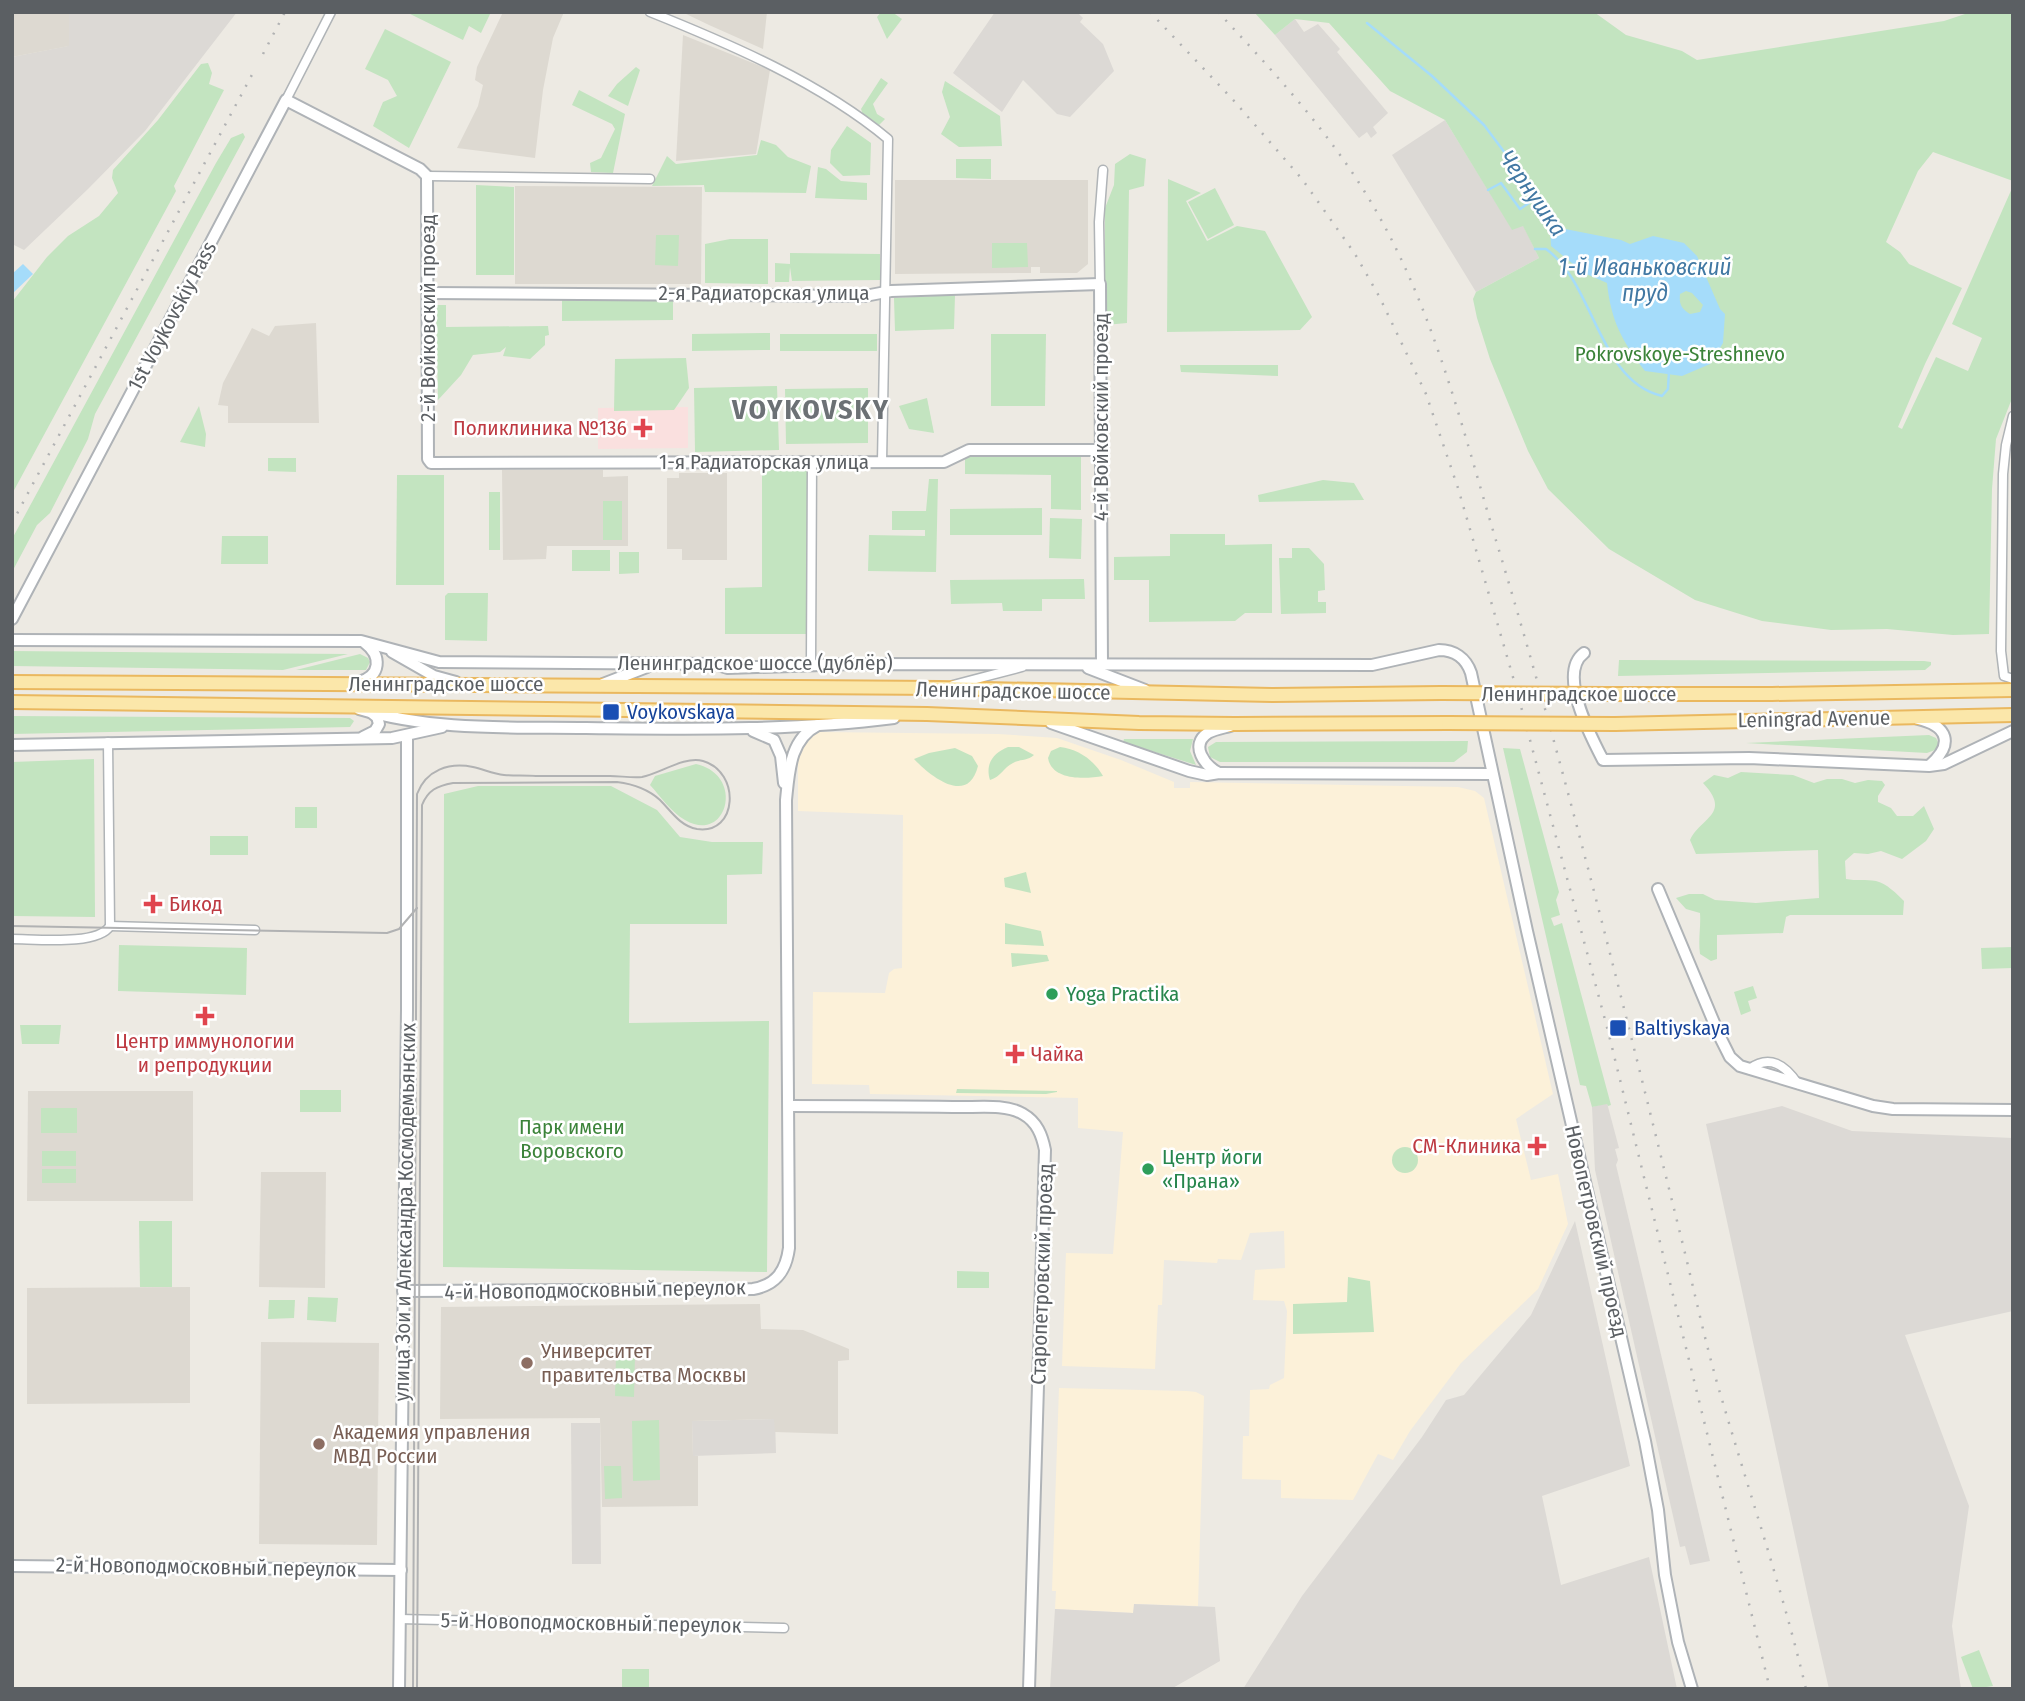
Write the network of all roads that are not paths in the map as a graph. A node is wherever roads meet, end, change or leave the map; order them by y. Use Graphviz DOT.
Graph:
graph roads {
  1 [pos="331,12"];
  2 [pos="650,12"];
  3 [pos="286,100"];
  4 [pos="1103,170"];
  5 [pos="427,176"];
  6 [pos="650,179"];
  7 [pos="1100,284"];
  8 [pos="885,292"];
  9 [pos="428,293"];
  10 [pos="2013,416"];
  11 [pos="1100,450"];
  12 [pos="428,459"];
  13 [pos="812,462"];
  14 [pos="882,462"];
  15 [pos="12,620"];
  16 [pos="12,640"];
  17 [pos="362,641"];
  18 [pos="381,645"];
  19 [pos="1424,653"];
  20 [pos="1584,653"];
  21 [pos="656,664"];
  22 [pos="811,664"];
  23 [pos="1035,664"];
  24 [pos="1071,664"];
  25 [pos="1102,664"];
  26 [pos="1124,664"];
  27 [pos="2008,677"];
  28 [pos="1122,681"];
  29 [pos="12,682"];
  30 [pos="357,683"];
  31 [pos="463,684"];
  32 [pos="600,685"];
  33 [pos="940,688"];
  34 [pos="2013,690"];
  35 [pos="1157,694"];
  36 [pos="12,702"];
  37 [pos="350,707"];
  38 [pos="372,713"];
  39 [pos="927,714"];
  40 [pos="2013,715"];
  41 [pos="1024,716"];
  42 [pos="1905,717"];
  43 [pos="1235,724"];
  44 [pos="1615,724"];
  45 [pos="818,725"];
  46 [pos="445,726"];
  47 [pos="737,729"];
  48 [pos="2013,731"];
  49 [pos="407,736"];
  50 [pos="363,737"];
  51 [pos="108,742"];
  52 [pos="12,745"];
  53 [pos="1929,766"];
  54 [pos="1219,773"];
  55 [pos="1491,774"];
  56 [pos="786,800"];
  57 [pos="1658,890"];
  58 [pos="110,926"];
  59 [pos="255,930"];
  60 [pos="12,939"];
  61 [pos="789,1106"];
  62 [pos="2013,1110"];
  63 [pos="403,1291"];
  64 [pos="12,1566"];
  65 [pos="401,1570"];
  66 [pos="399,1619"];
  67 [pos="784,1628"];
  68 [pos="399,1689"];
  69 [pos="1029,1689"];
  70 [pos="1692,1689"];
  1 -- 3 [label="street, 1st Voykovskiy Pass"];
  2 -- 8 [label="street"];
  3 -- 5 [label="street"];
  3 -- 15 [label="street, 1st Voykovskiy Pass"];
  4 -- 7 [label="street, 4-й Войковский проезд"];
  5 -- 6 [label="street"];
  5 -- 9 [label="street, 2-й Войковский проезд"];
  7 -- 8 [label="street, 2-я Радиаторская улица"];
  7 -- 11 [label="street, 4-й Войковский проезд"];
  8 -- 9 [label="street, 2-я Радиаторская улица"];
  8 -- 14 [label="street"];
  9 -- 12 [label="street, 2-й Войковский проезд"];
  10 -- 27 [label="street"];
  11 -- 14 [label="street, 1-я Радиаторская улица"];
  11 -- 25 [label="street, 4-й Войковский проезд"];
  12 -- 13 [label="street, 1-я Радиаторская улица"];
  13 -- 14 [label="street, 1-я Радиаторская улица"];
  13 -- 22 [label="street"];
  16 -- 17 [label="street, Ленинградское шоссе"];
  17 -- 18 [label="street, Ленинградское шоссе"];
  17 -- 30 [label="street"];
  18 -- 21 [label="street, Ленинградское шоссе (дублёр)"];
  18 -- 31 [label="street"];
  19 -- 26 [label="street, Ленинградское шоссе (дублёр)"];
  19 -- 55 [label="street, Новопетровский проезд"];
  20 -- 53 [label="street"];
  21 -- 22 [label="street, Ленинградское шоссе (дублёр)"];
  21 -- 32 [label="street"];
  22 -- 23 [label="street, Ленинградское шоссе (дублёр)"];
  23 -- 24 [label="street, Ленинградское шоссе (дублёр)"];
  23 -- 33 [label="street"];
  24 -- 25 [label="street, Ленинградское шоссе (дублёр)"];
  24 -- 28 [label="street"];
  25 -- 26 [label="street, Ленинградское шоссе (дублёр)"];
  26 -- 28 [label="street"];
  28 -- 35 [label="street"];
  29 -- 30 [label="main road, Ленинградское шоссе"];
  30 -- 31 [label="main road, Ленинградское шоссе"];
  31 -- 32 [label="main road, Ленинградское шоссе"];
  32 -- 33 [label="main road, Ленинградское шоссе"];
  33 -- 35 [label="main road, Ленинградское шоссе"];
  34 -- 35 [label="main road, Ленинградское шоссе, bridge"];
  36 -- 37 [label="main road, Ленинградское шоссе"];
  37 -- 38 [label="street"];
  37 -- 39 [label="main road, Ленинградское шоссе"];
  38 -- 46 [label="street"];
  38 -- 50 [label="street"];
  39 -- 41 [label="main road, Ленинградское шоссе"];
  39 -- 45 [label="street"];
  40 -- 42 [label="main road, Leningrad Avenue"];
  41 -- 43 [label="main road, Ленинградское шоссе"];
  41 -- 54 [label="street"];
  42 -- 44 [label="main road, Leningrad Avenue"];
  42 -- 53 [label="street"];
  43 -- 44 [label="main road, Ленинградское шоссе, bridge"];
  43 -- 54 [label="street"];
  45 -- 47 [label="street"];
  45 -- 56 [label="street"];
  46 -- 47 [label="street"];
  46 -- 49 [label="street"];
  47 -- 56 [label="street"];
  48 -- 53 [label="street"];
  49 -- 50 [label="street"];
  49 -- 63 [label="street, улица Зои и Александра Космодемьянских"];
  50 -- 51 [label="street"];
  51 -- 52 [label="street"];
  51 -- 58 [label="street"];
  54 -- 55 [label="street"];
  55 -- 70 [label="street, Новопетровский проезд"];
  56 -- 61 [label="street"];
  57 -- 62 [label="street"];
  58 -- 59 [label="street"];
  58 -- 60 [label="street"];
  61 -- 63 [label="street, 4-й Новоподмосковный переулок"];
  61 -- 69 [label="street, Старопетровский проезд"];
  63 -- 65 [label="street, улица Зои и Александра Космодемьянских"];
  64 -- 65 [label="street, 2-й Новоподмосковный переулок"];
  65 -- 66 [label="street, улица Зои и Александра Космодемьянских"];
  66 -- 67 [label="street, 5-й Новоподмосковный переулок"];
  66 -- 68 [label="street, улица Зои и Александра Космодемьянских"];
}
